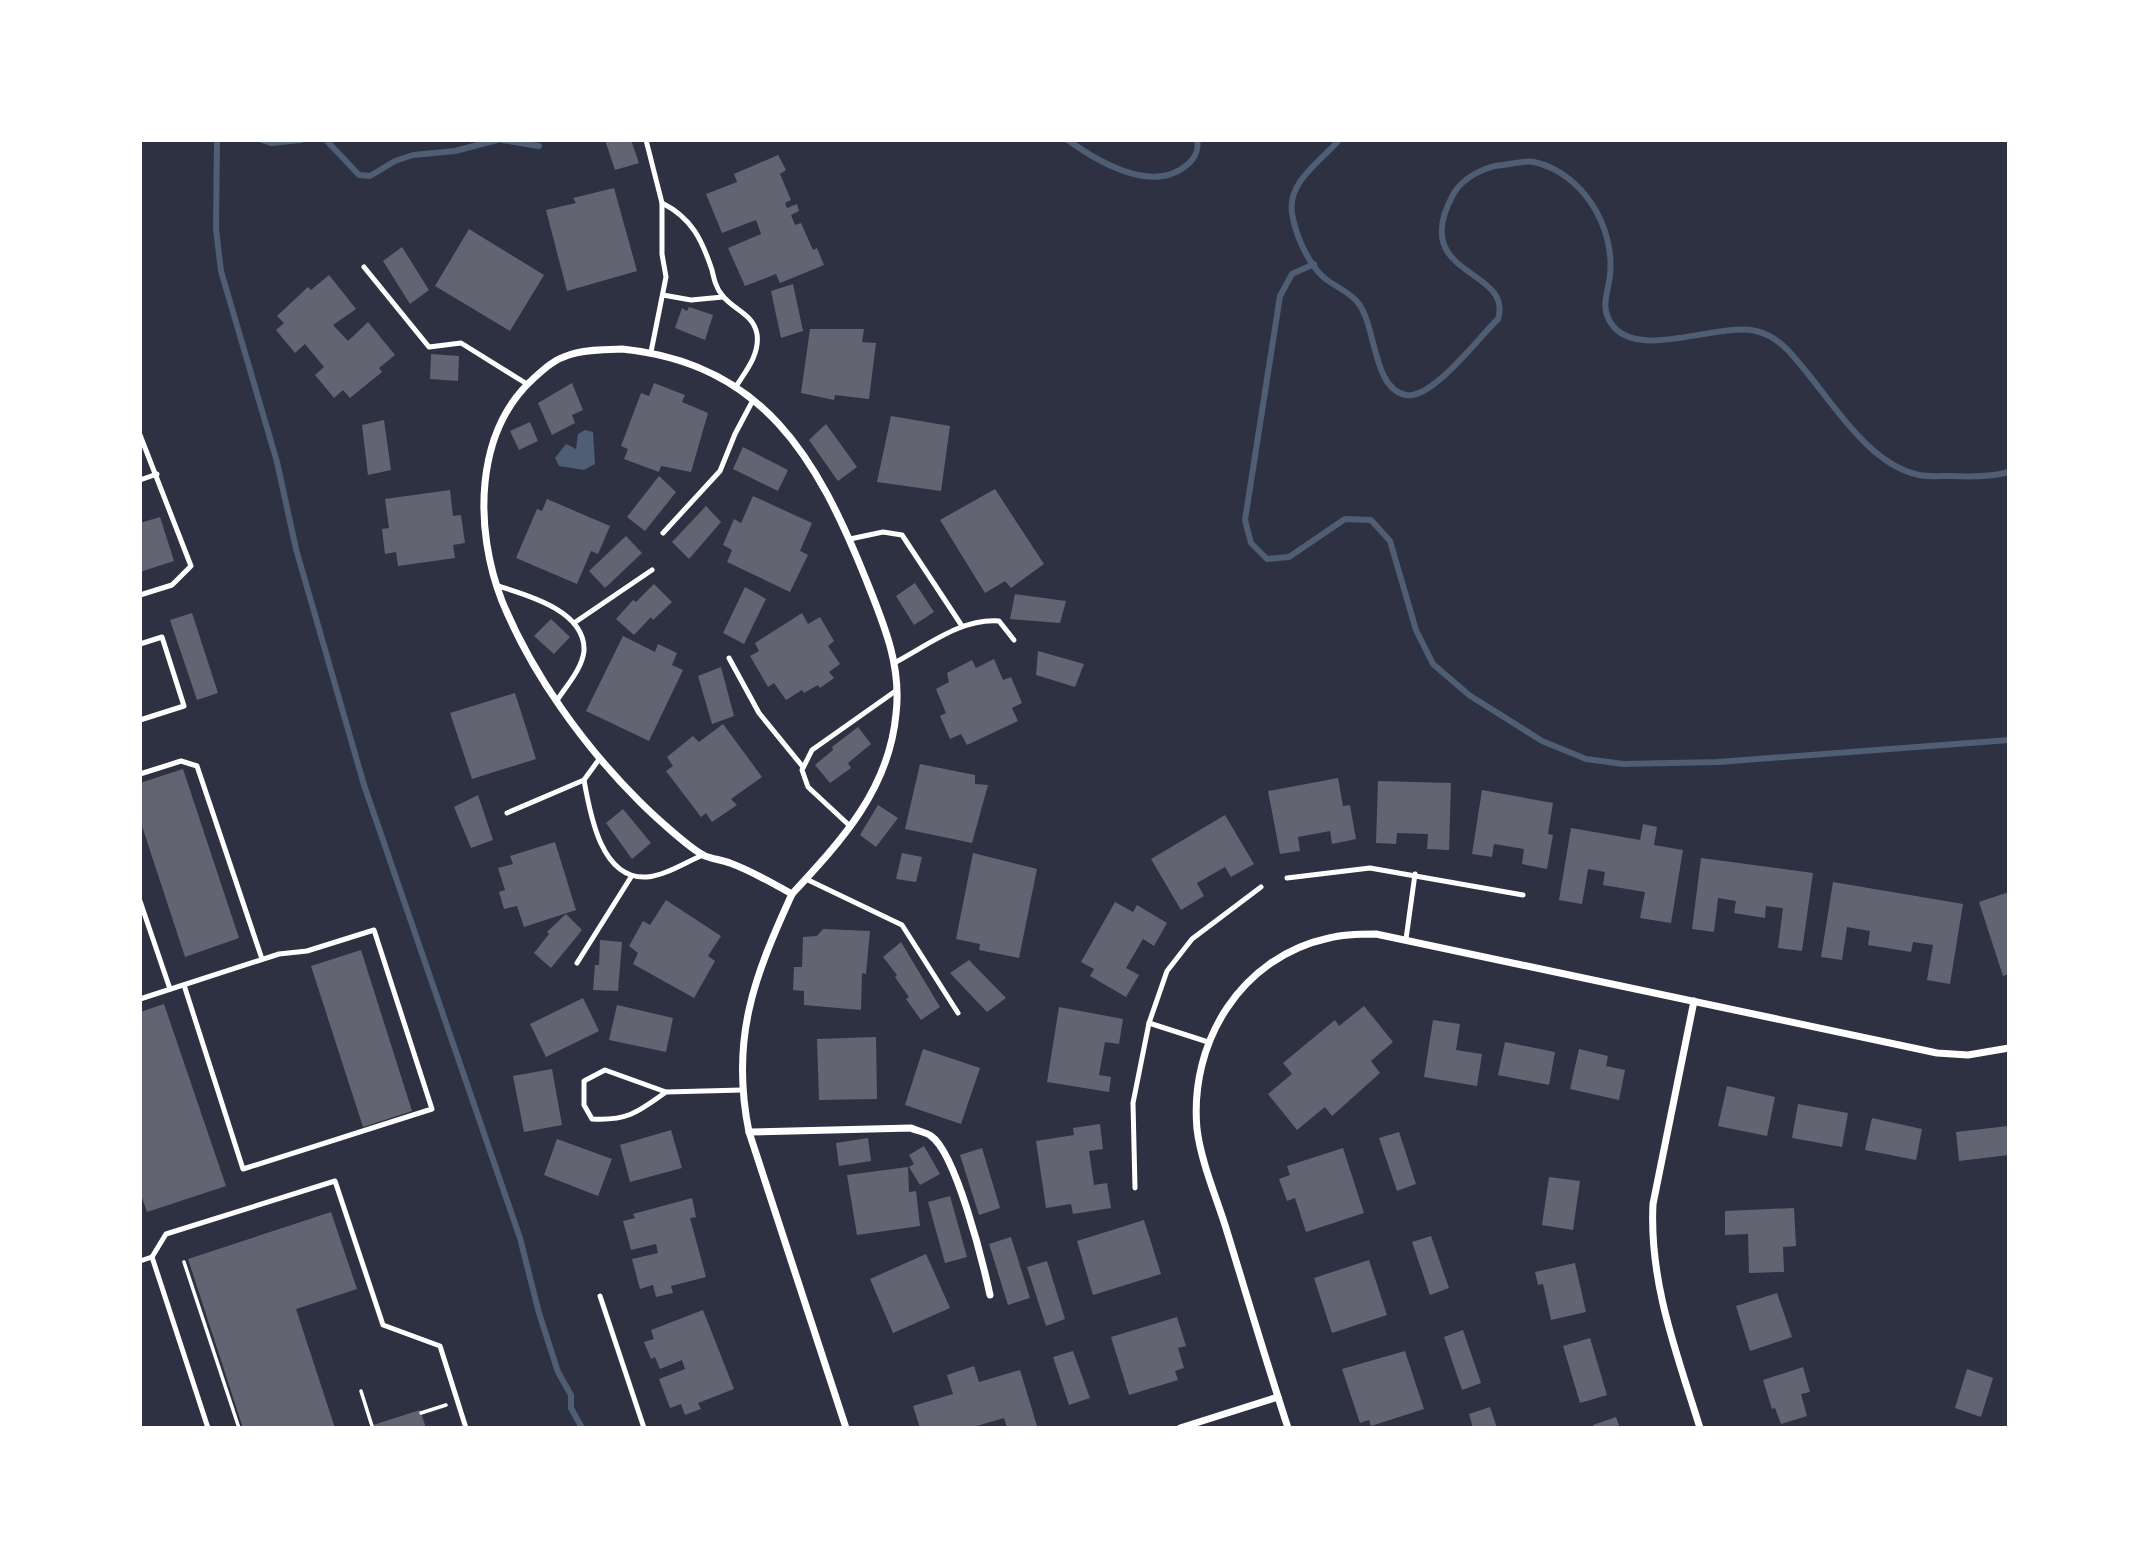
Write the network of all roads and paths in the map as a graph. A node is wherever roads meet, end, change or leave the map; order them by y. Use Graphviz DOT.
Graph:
graph roads {
  1 [pos="646,140"];
  2 [pos="662,204"];
  3 [pos="364,267"];
  4 [pos="663,295"];
  5 [pos="723,297"];
  6 [pos="651,352"];
  7 [pos="527,384"];
  8 [pos="735,388"];
  9 [pos="752,401"];
  10 [pos="140,435"];
  11 [pos="157,474"];
  12 [pos="140,480"];
  13 [pos="663,533"];
  14 [pos="850,539"];
  15 [pos="652,570"];
  16 [pos="498,586"];
  17 [pos="140,595"];
  18 [pos="574,623"];
  19 [pos="962,626"];
  20 [pos="1014,640"];
  21 [pos="140,644"];
  22 [pos="729,658"];
  23 [pos="894,663"];
  24 [pos="897,690"];
  25 [pos="558,699"];
  26 [pos="140,720"];
  27 [pos="600,758"];
  28 [pos="803,767"];
  29 [pos="140,774"];
  30 [pos="584,780"];
  31 [pos="507,813"];
  32 [pos="851,827"];
  33 [pos="703,855"];
  34 [pos="1416,874"];
  35 [pos="631,877"];
  36 [pos="1287,877"];
  37 [pos="806,879"];
  38 [pos="1261,887"];
  39 [pos="792,894"];
  40 [pos="1523,895"];
  41 [pos="140,901"];
  42 [pos="1406,939"];
  43 [pos="262,959"];
  44 [pos="577,962"];
  45 [pos="184,985"];
  46 [pos="170,989"];
  47 [pos="140,999"];
  48 [pos="1695,1001"];
  49 [pos="958,1013"];
  50 [pos="1149,1023"];
  51 [pos="1208,1042"];
  52 [pos="2009,1048"];
  53 [pos="742,1090"];
  54 [pos="666,1092"];
  55 [pos="749,1132"];
  56 [pos="1135,1188"];
  57 [pos="152,1257"];
  58 [pos="140,1261"];
  59 [pos="184,1262"];
  60 [pos="990,1295"];
  61 [pos="600,1296"];
  62 [pos="361,1391"];
  63 [pos="1278,1397"];
  64 [pos="457,1401"];
  65 [pos="421,1413"];
  66 [pos="372,1426"];
  67 [pos="205,1427"];
  68 [pos="239,1428"];
  69 [pos="466,1428"];
  70 [pos="644,1428"];
  71 [pos="846,1428"];
  72 [pos="1180,1428"];
  73 [pos="1288,1428"];
  74 [pos="1700,1428"];
  1 -- 2 [label="lane"];
  2 -- 4 [label="lane"];
  2 -- 5 [label="lane"];
  3 -- 7 [label="lane"];
  4 -- 5 [label="lane"];
  4 -- 6 [label="lane"];
  5 -- 8 [label="lane"];
  6 -- 7 [label="street"];
  6 -- 8 [label="street"];
  7 -- 16 [label="street"];
  8 -- 9 [label="street"];
  9 -- 13 [label="lane"];
  9 -- 14 [label="street"];
  10 -- 11 [label="lane"];
  11 -- 12 [label="lane"];
  11 -- 17 [label="lane"];
  14 -- 19 [label="lane"];
  14 -- 23 [label="street"];
  15 -- 18 [label="lane"];
  16 -- 18 [label="lane"];
  16 -- 25 [label="street"];
  18 -- 25 [label="lane"];
  19 -- 20 [label="lane"];
  19 -- 23 [label="lane"];
  21 -- 26 [label="lane"];
  22 -- 28 [label="lane"];
  23 -- 24 [label="street"];
  24 -- 28 [label="lane"];
  24 -- 32 [label="street"];
  25 -- 27 [label="street"];
  27 -- 30 [label="lane"];
  27 -- 33 [label="street"];
  28 -- 32 [label="lane"];
  29 -- 43 [label="lane"];
  30 -- 31 [label="lane"];
  30 -- 35 [label="lane"];
  32 -- 37 [label="street"];
  33 -- 35 [label="lane"];
  33 -- 39 [label="street"];
  34 -- 36 [label="lane"];
  34 -- 40 [label="lane"];
  34 -- 42 [label="lane"];
  35 -- 44 [label="lane"];
  37 -- 39 [label="street"];
  37 -- 49 [label="lane"];
  38 -- 50 [label="lane"];
  39 -- 53 [label="street"];
  41 -- 46 [label="lane"];
  42 -- 48 [label="street"];
  42 -- 51 [label="street"];
  43 -- 45 [label="lane"];
  43 -- 45 [label="lane"];
  45 -- 46 [label="lane"];
  46 -- 47 [label="lane"];
  48 -- 52 [label="street"];
  48 -- 74 [label="street"];
  50 -- 51 [label="lane"];
  50 -- 56 [label="lane"];
  51 -- 63 [label="street"];
  53 -- 54 [label="lane"];
  53 -- 55 [label="street"];
  54 -- 54 [label="lane"];
  55 -- 60 [label="street"];
  55 -- 71 [label="street"];
  57 -- 58 [label="lane"];
  57 -- 64 [label="lane"];
  57 -- 67 [label="lane"];
  59 -- 68 [label="path"];
  61 -- 70 [label="lane"];
  62 -- 66 [label="path"];
  63 -- 72 [label="street"];
  63 -- 73 [label="street"];
  64 -- 65 [label="path"];
  64 -- 69 [label="lane"];
}
